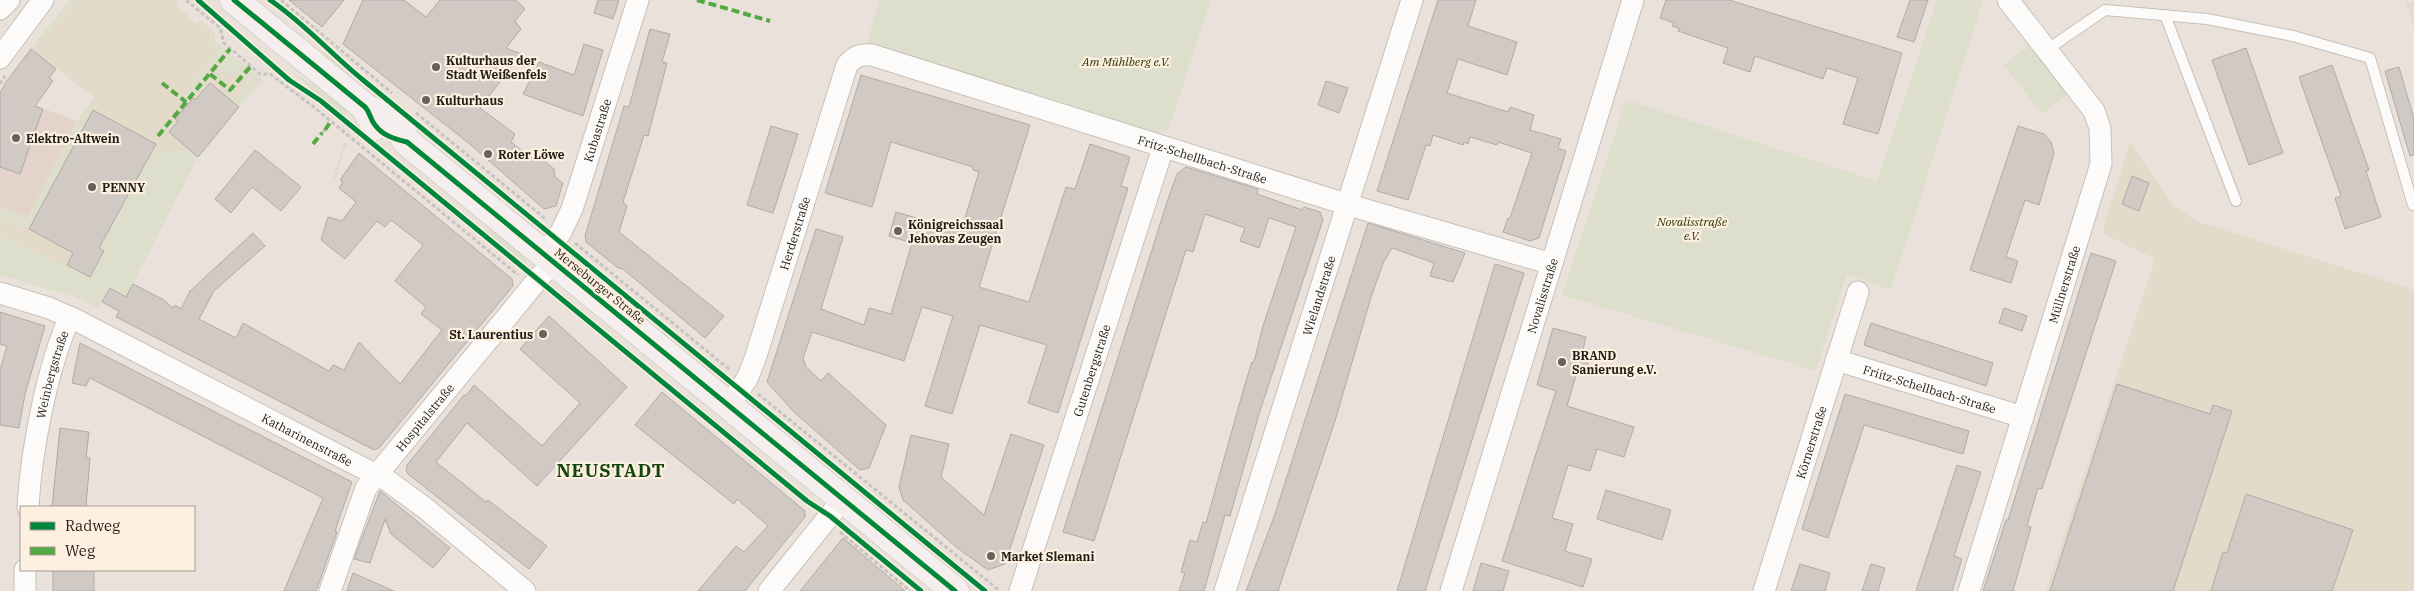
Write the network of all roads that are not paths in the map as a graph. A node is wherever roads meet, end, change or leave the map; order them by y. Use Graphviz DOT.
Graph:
graph roads {
  1 [pos="9,0"];
  2 [pos="43,0"];
  3 [pos="234,0"];
  4 [pos="638,0"];
  5 [pos="1412,0"];
  6 [pos="1633,0"];
  7 [pos="2008,0"];
  8 [pos="0,10"];
  9 [pos="2165,15"];
  10 [pos="2048,49"];
  11 [pos="854,57"];
  12 [pos="0,58"];
  13 [pos="1163,148"];
  14 [pos="2236,200"];
  15 [pos="1349,205"];
  16 [pos="2412,206"];
  17 [pos="548,257"];
  18 [pos="1552,264"];
  19 [pos="1858,292"];
  20 [pos="0,293"];
  21 [pos="70,317"];
  22 [pos="1836,360"];
  23 [pos="729,406"];
  24 [pos="2023,417"];
  25 [pos="377,475"];
  26 [pos="28,506"];
  27 [pos="833,512"];
  28 [pos="25,571"];
  29 [pos="25,591"];
  30 [pos="330,591"];
  31 [pos="526,591"];
  32 [pos="769,591"];
  33 [pos="955,591"];
  34 [pos="1020,591"];
  35 [pos="1225,591"];
  36 [pos="1451,591"];
  37 [pos="1764,591"];
  38 [pos="1969,591"];
  1 -- 8 [label="street"];
  2 -- 12 [label="street"];
  3 -- 17 [label="main road, Merseburger Straße"];
  4 -- 17 [label="street, Kubastraße"];
  5 -- 15 [label="street, Wielandstraße"];
  6 -- 18 [label="street, Novalisstraße"];
  7 -- 10 [label="street, Müllnerstraße"];
  9 -- 10 [label="lane"];
  9 -- 14 [label="lane"];
  9 -- 16 [label="lane"];
  10 -- 24 [label="street, Müllnerstraße"];
  11 -- 13 [label="street, Fritz-Schellbach-Straße"];
  11 -- 23 [label="street, Herderstraße"];
  13 -- 15 [label="street, Fritz-Schellbach-Straße"];
  13 -- 34 [label="street, Gutenbergstraße"];
  15 -- 18 [label="street, Fritz-Schellbach-Straße"];
  15 -- 35 [label="street, Wielandstraße"];
  17 -- 23 [label="main road, Merseburger Straße"];
  17 -- 25 [label="street, Hospitalstraße"];
  18 -- 36 [label="street, Novalisstraße"];
  19 -- 22 [label="street, Körnerstraße"];
  20 -- 21 [label="street, Weinbergstraße"];
  21 -- 25 [label="street, Katharinenstraße"];
  21 -- 26 [label="street, Weinbergstraße"];
  22 -- 24 [label="street, Friitz-Schellbach-Straße"];
  22 -- 37 [label="street, Körnerstraße"];
  23 -- 27 [label="main road, Merseburger Straße"];
  24 -- 38 [label="street, Müllnerstraße"];
  25 -- 30 [label="street, Hospitalstraße"];
  25 -- 31 [label="street, Katharinenstraße"];
  27 -- 32 [label="street"];
  27 -- 33 [label="main road, Merseburger Straße"];
  28 -- 29 [label="street"];
}
